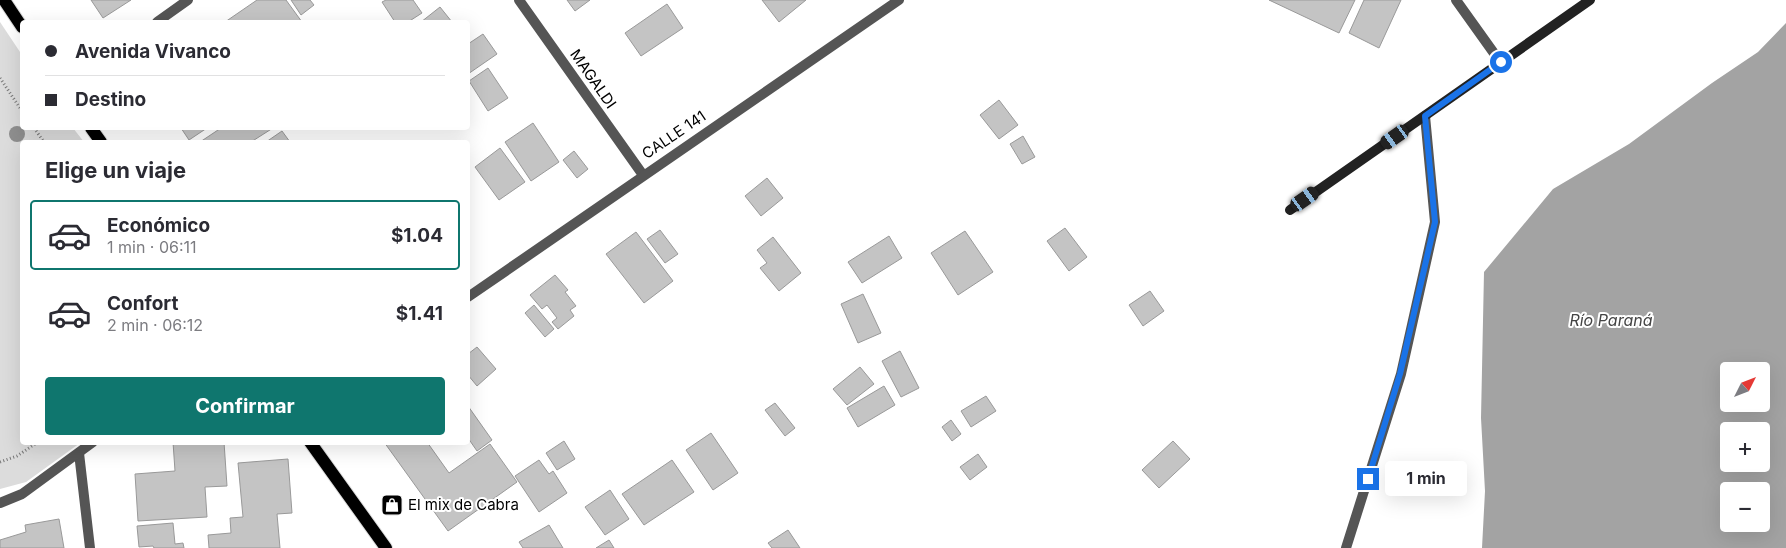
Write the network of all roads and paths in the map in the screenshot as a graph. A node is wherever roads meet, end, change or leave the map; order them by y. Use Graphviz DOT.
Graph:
graph roads {
  1 [pos="4,0"];
  2 [pos="188,0"];
  3 [pos="519,0"];
  4 [pos="899,0"];
  5 [pos="1456,0"];
  6 [pos="1590,0"];
  7 [pos="160,20"];
  8 [pos="20,24"];
  9 [pos="1501,62"];
  10 [pos="0,78"];
  11 [pos="20,108"];
  12 [pos="1425,116"];
  13 [pos="643,175"];
  14 [pos="1290,210"];
  15 [pos="470,296"];
  16 [pos="34,445"];
  17 [pos="90,445"];
  18 [pos="312,445"];
  19 [pos="79,453"];
  20 [pos="0,462"];
  21 [pos="0,504"];
  22 [pos="90,548"];
  23 [pos="386,548"];
  24 [pos="1346,548"];
  1 -- 8 [label="main road"];
  2 -- 7 [label="street"];
  3 -- 13 [label="street, MAGALDI"];
  4 -- 13 [label="street, CALLE 141"];
  5 -- 9 [label="street"];
  6 -- 9 [label="main road"];
  9 -- 12 [label="main road"];
  10 -- 11 [label="path"];
  12 -- 14 [label="main road"];
  12 -- 24 [label="street"];
  13 -- 15 [label="street, CALLE 141"];
  16 -- 20 [label="path"];
  17 -- 19 [label="street"];
  18 -- 23 [label="main road"];
  19 -- 21 [label="street"];
  19 -- 22 [label="street"];
}
